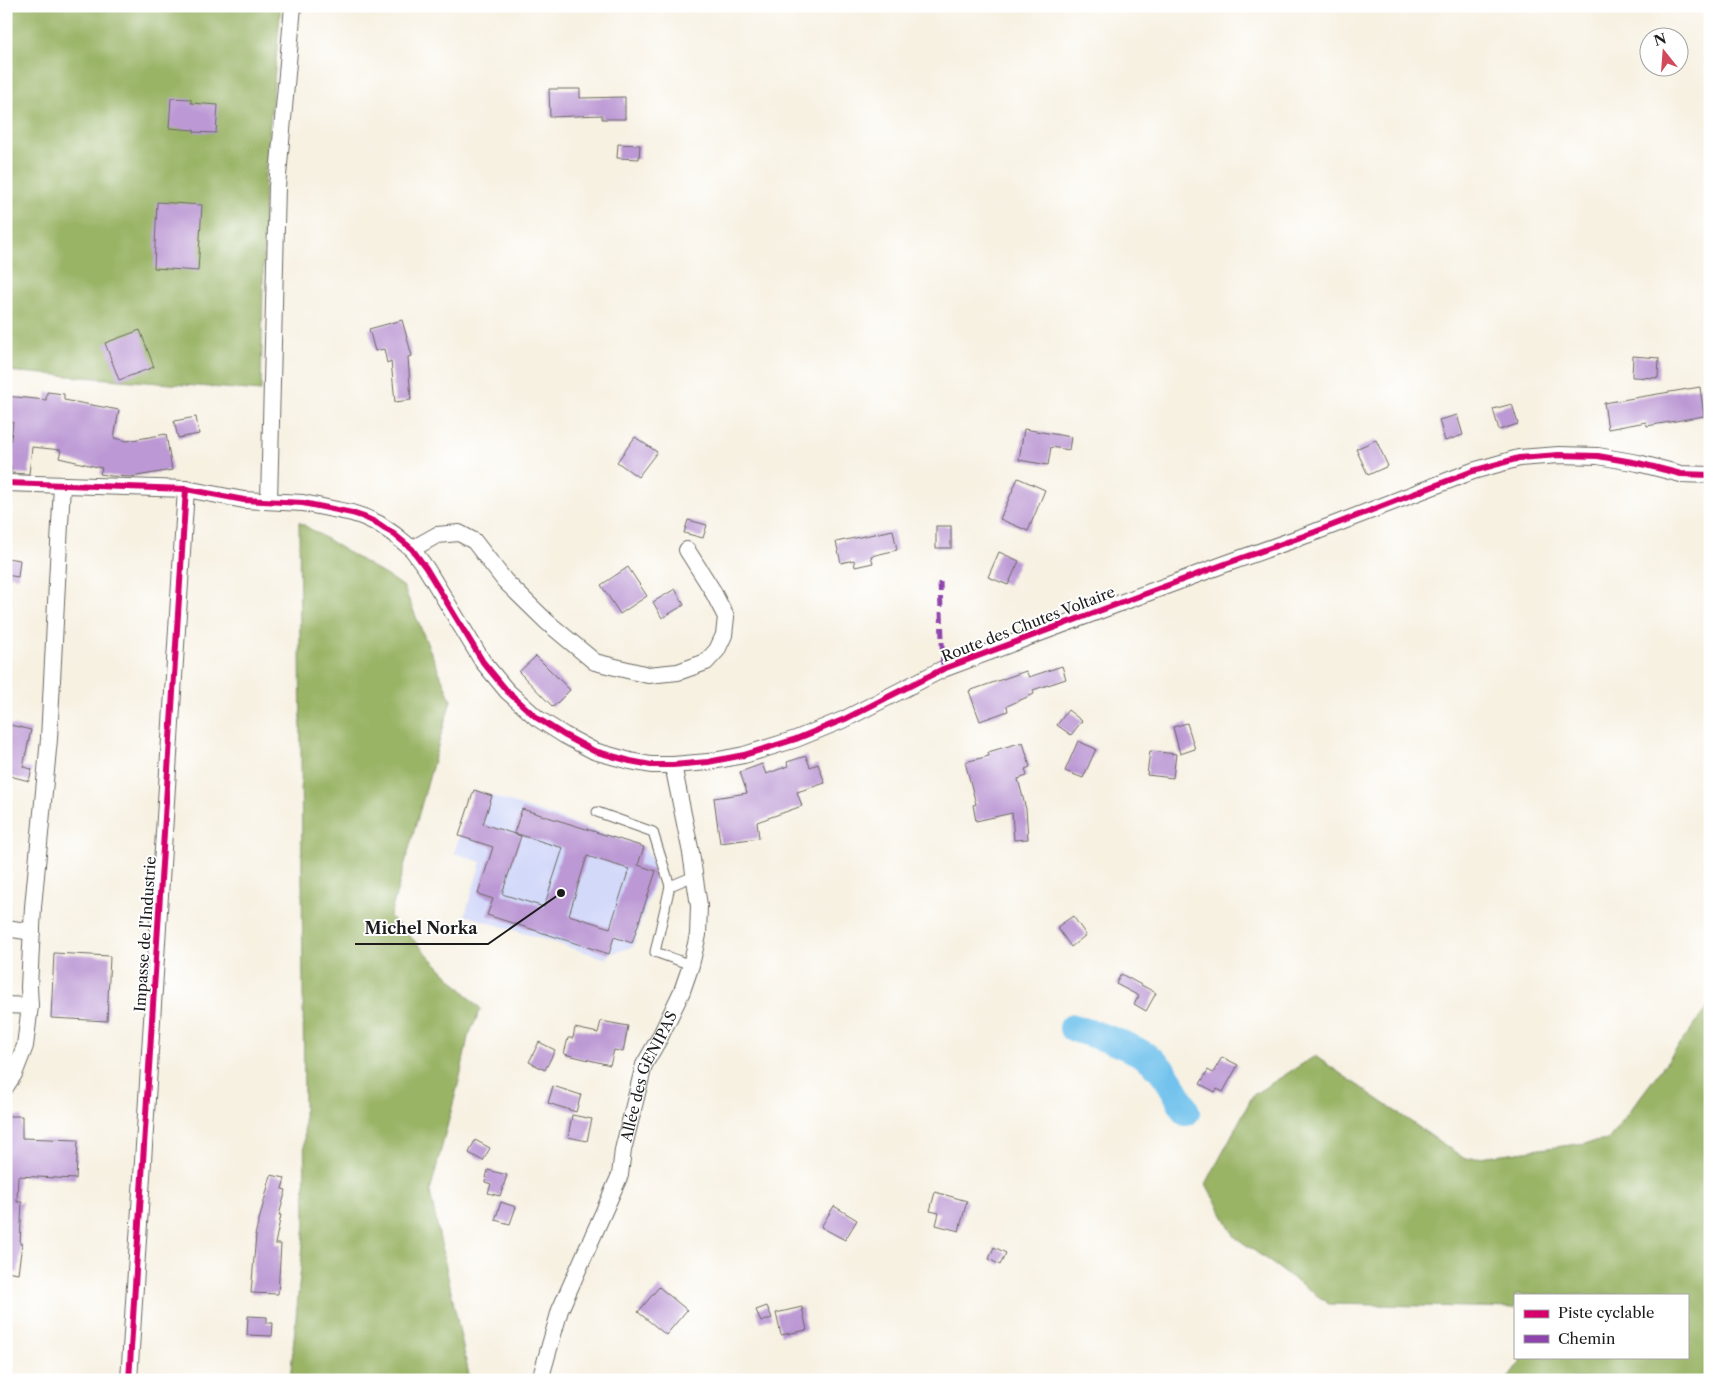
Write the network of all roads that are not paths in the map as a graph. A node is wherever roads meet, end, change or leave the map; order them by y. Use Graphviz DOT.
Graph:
graph roads {
  1 [pos="293,6"];
  2 [pos="1710,475"];
  3 [pos="6,484"];
  4 [pos="62,485"];
  5 [pos="186,489"];
  6 [pos="268,500"];
  7 [pos="412,550"];
  8 [pos="687,550"];
  9 [pos="672,766"];
  10 [pos="597,812"];
  11 [pos="694,876"];
  12 [pos="670,886"];
  13 [pos="6,928"];
  14 [pos="32,932"];
  15 [pos="691,965"];
  16 [pos="6,1005"];
  17 [pos="30,1006"];
  18 [pos="6,1086"];
  19 [pos="129,1380"];
  20 [pos="540,1380"];
  1 -- 6 [label="street"];
  2 -- 9 [label="street, Route des Chutes Voltaire"];
  3 -- 4 [label="street, Route des Chutes Voltaire"];
  4 -- 5 [label="street, Route des Chutes Voltaire"];
  4 -- 14 [label="street"];
  5 -- 6 [label="street, Route des Chutes Voltaire"];
  5 -- 19 [label="street, Impasse de l'Industrie"];
  6 -- 7 [label="street, Route des Chutes Voltaire"];
  7 -- 8 [label="street"];
  7 -- 9 [label="street, Route des Chutes Voltaire"];
  9 -- 11 [label="street, Allée des GENIPAS"];
  10 -- 12 [label="lane"];
  11 -- 12 [label="lane"];
  11 -- 15 [label="street, Allée des GENIPAS"];
  12 -- 15 [label="lane"];
  13 -- 14 [label="street"];
  14 -- 17 [label="street"];
  15 -- 20 [label="street, Allée des GENIPAS"];
  16 -- 17 [label="street"];
  17 -- 18 [label="street"];
}
